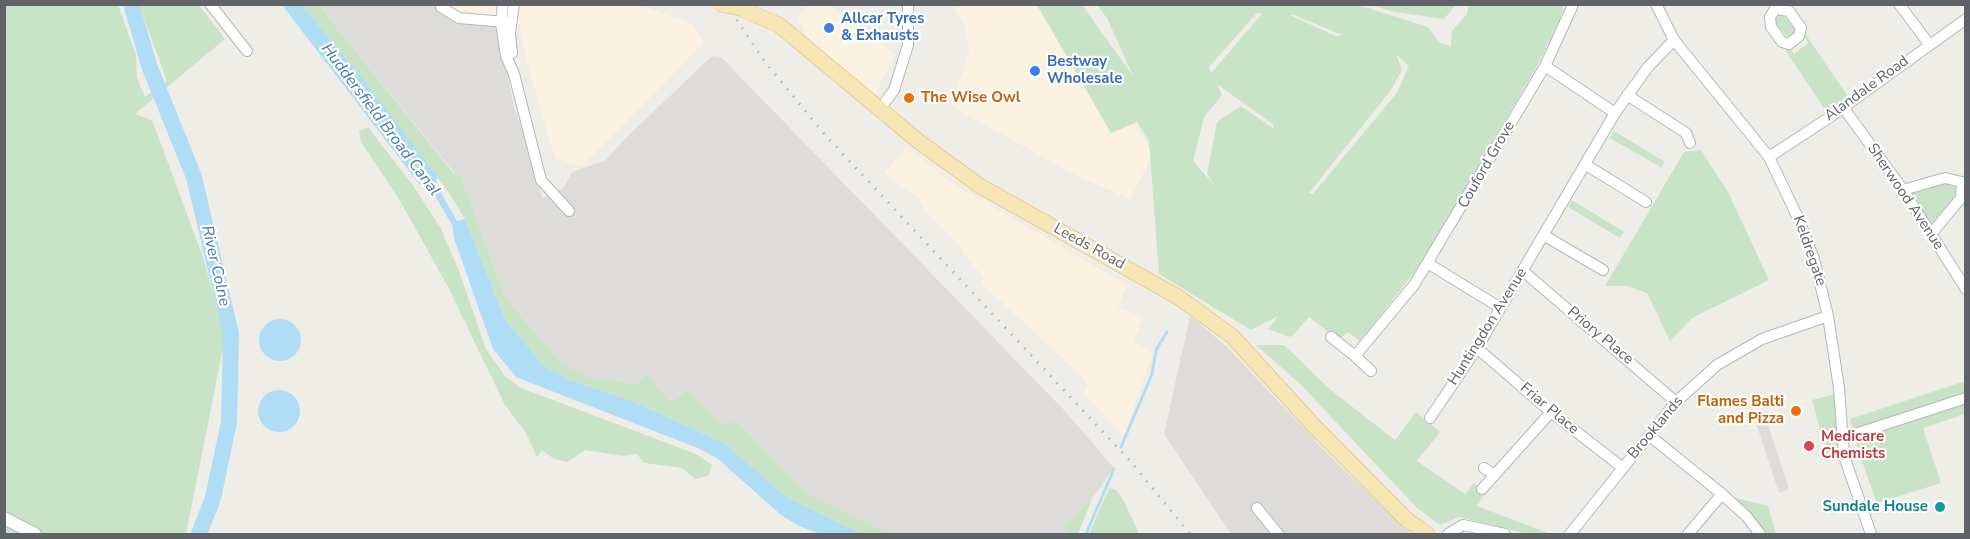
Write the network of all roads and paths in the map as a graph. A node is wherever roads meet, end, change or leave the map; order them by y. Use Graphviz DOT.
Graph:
graph roads {
  1 [pos="210,4"];
  2 [pos="503,4"];
  3 [pos="509,4"];
  4 [pos="514,4"];
  5 [pos="719,4"];
  6 [pos="908,4"];
  7 [pos="1656,4"];
  8 [pos="1899,4"];
  9 [pos="441,7"];
  10 [pos="1572,7"];
  11 [pos="1965,20"];
  12 [pos="501,23"];
  13 [pos="1674,39"];
  14 [pos="1929,44"];
  15 [pos="247,51"];
  16 [pos="1545,66"];
  17 [pos="514,74"];
  18 [pos="1627,95"];
  19 [pos="1844,107"];
  20 [pos="880,109"];
  21 [pos="1615,113"];
  22 [pos="1690,143"];
  23 [pos="1768,157"];
  24 [pos="1586,165"];
  25 [pos="1964,181"];
  26 [pos="1903,190"];
  27 [pos="1646,202"];
  28 [pos="569,211"];
  29 [pos="1931,234"];
  30 [pos="1545,236"];
  31 [pos="1429,264"];
  32 [pos="1603,270"];
  33 [pos="1523,271"];
  34 [pos="1965,289"];
  35 [pos="1499,307"];
  36 [pos="1828,316"];
  37 [pos="1331,337"];
  38 [pos="1477,348"];
  39 [pos="1355,356"];
  40 [pos="1371,371"];
  41 [pos="1965,398"];
  42 [pos="1676,402"];
  43 [pos="1551,412"];
  44 [pos="1430,418"];
  45 [pos="1650,436"];
  46 [pos="1843,438"];
  47 [pos="1484,468"];
  48 [pos="1623,468"];
  49 [pos="1495,475"];
  50 [pos="1482,489"];
  51 [pos="1722,494"];
  52 [pos="1257,508"];
  53 [pos="4,518"];
  54 [pos="1274,533"];
  55 [pos="35,534"];
  56 [pos="1427,534"];
  57 [pos="1448,534"];
  58 [pos="1505,534"];
  59 [pos="1570,534"];
  60 [pos="1688,534"];
  61 [pos="1760,534"];
  62 [pos="1871,534"];
  1 -- 15 [label="street"];
  2 -- 12 [label="street"];
  3 -- 12 [label="street"];
  4 -- 17 [label="street"];
  5 -- 20 [label="main road, Leeds Road, bridge"];
  6 -- 20 [label="street"];
  7 -- 13 [label="street, Keldregate"];
  8 -- 14 [label="street"];
  9 -- 12 [label="street"];
  10 -- 16 [label="street, Couford Grove"];
  11 -- 14 [label="street, Alandale Road"];
  12 -- 17 [label="street"];
  13 -- 18 [label="street, Huntingdon Avenue"];
  13 -- 23 [label="street, Keldregate"];
  14 -- 19 [label="street, Alandale Road"];
  16 -- 21 [label="street"];
  16 -- 31 [label="street, Couford Grove"];
  17 -- 28 [label="street"];
  18 -- 21 [label="street, Huntingdon Avenue"];
  18 -- 22 [label="street"];
  19 -- 23 [label="street, Alandale Road"];
  19 -- 26 [label="street, Sherwood Avenue"];
  20 -- 56 [label="main road, Leeds Road"];
  21 -- 24 [label="street, Huntingdon Avenue"];
  23 -- 36 [label="street, Keldregate"];
  24 -- 27 [label="street"];
  24 -- 30 [label="street, Huntingdon Avenue"];
  25 -- 26 [label="street"];
  25 -- 29 [label="street"];
  26 -- 29 [label="street, Sherwood Avenue"];
  29 -- 34 [label="street, Sherwood Avenue"];
  30 -- 32 [label="street"];
  30 -- 33 [label="street, Huntingdon Avenue"];
  31 -- 35 [label="street"];
  31 -- 39 [label="street, Couford Grove"];
  33 -- 35 [label="street, Huntingdon Avenue"];
  33 -- 42 [label="street, Priory Place"];
  35 -- 38 [label="street, Huntingdon Avenue"];
  36 -- 42 [label="street, Brooklands"];
  36 -- 46 [label="street, Keldregate"];
  37 -- 39 [label="street"];
  38 -- 43 [label="street, Friar Place"];
  38 -- 44 [label="street, Huntingdon Avenue"];
  39 -- 40 [label="street"];
  41 -- 46 [label="street"];
  42 -- 45 [label="street, Brooklands"];
  43 -- 48 [label="street, Friar Place"];
  43 -- 49 [label="street"];
  45 -- 48 [label="street, Brooklands"];
  45 -- 51 [label="street"];
  46 -- 62 [label="street, Keldregate"];
  47 -- 49 [label="street"];
  48 -- 59 [label="street, Brooklands"];
  49 -- 50 [label="street"];
  51 -- 60 [label="street"];
  51 -- 61 [label="street"];
  52 -- 54 [label="street"];
  53 -- 55 [label="street"];
  57 -- 58 [label="street"];
}
